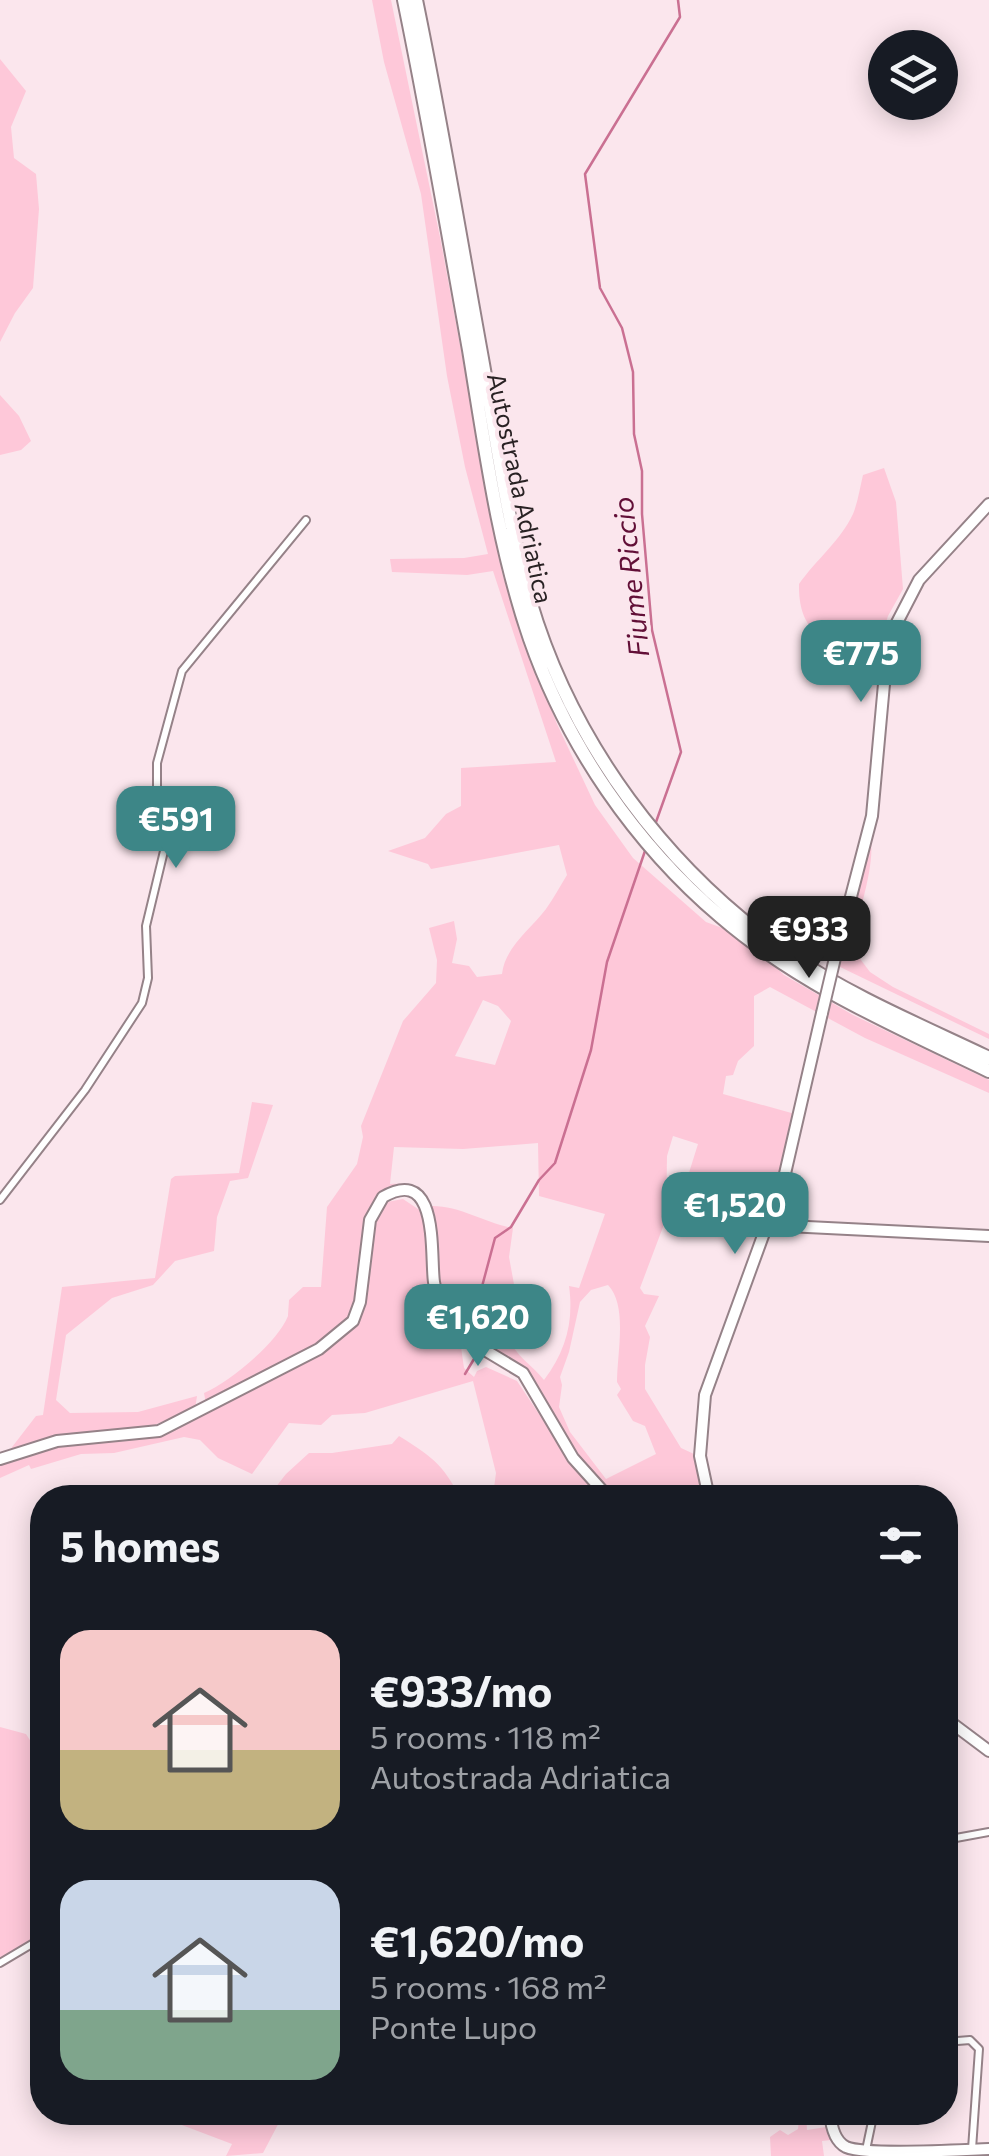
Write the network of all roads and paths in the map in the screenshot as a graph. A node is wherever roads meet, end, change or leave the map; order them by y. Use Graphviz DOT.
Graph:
graph roads {
  1 [pos="404,0"];
  2 [pos="416,0"];
  3 [pos="989,504"];
  4 [pos="306,520"];
  5 [pos="510,546"];
  6 [pos="759,938"];
  7 [pos="989,1058"];
  8 [pos="989,1071"];
  9 [pos="0,1200"];
  10 [pos="767,1225"];
  11 [pos="989,1236"];
  12 [pos="0,1459"];
  13 [pos="597,1485"];
  14 [pos="706,1485"];
  15 [pos="958,1728"];
  16 [pos="989,1751"];
  17 [pos="989,1832"];
  18 [pos="958,1838"];
  19 [pos="30,1945"];
  20 [pos="0,1963"];
  21 [pos="958,2041"];
  22 [pos="833,2125"];
  23 [pos="871,2125"];
  24 [pos="972,2150"];
  25 [pos="989,2150"];
  26 [pos="866,2151"];
  27 [pos="848,2152"];
  1 -- 5 [label="highway, Autostrada Adriatica"];
  2 -- 5 [label="highway, Autostrada Adriatica"];
  3 -- 10 [label="street, bridge"];
  4 -- 9 [label="street"];
  5 -- 6 [label="highway, Autostrada Adriatica"];
  6 -- 7 [label="highway, Autostrada Adriatica"];
  6 -- 8 [label="highway, Autostrada Adriatica"];
  10 -- 11 [label="street"];
  10 -- 14 [label="street"];
  12 -- 13 [label="street"];
  15 -- 16 [label="street"];
  17 -- 18 [label="street"];
  19 -- 20 [label="street"];
  21 -- 24 [label="street"];
  22 -- 27 [label="street"];
  23 -- 26 [label="street"];
  24 -- 25 [label="street"];
  24 -- 26 [label="street"];
  26 -- 27 [label="street"];
}
